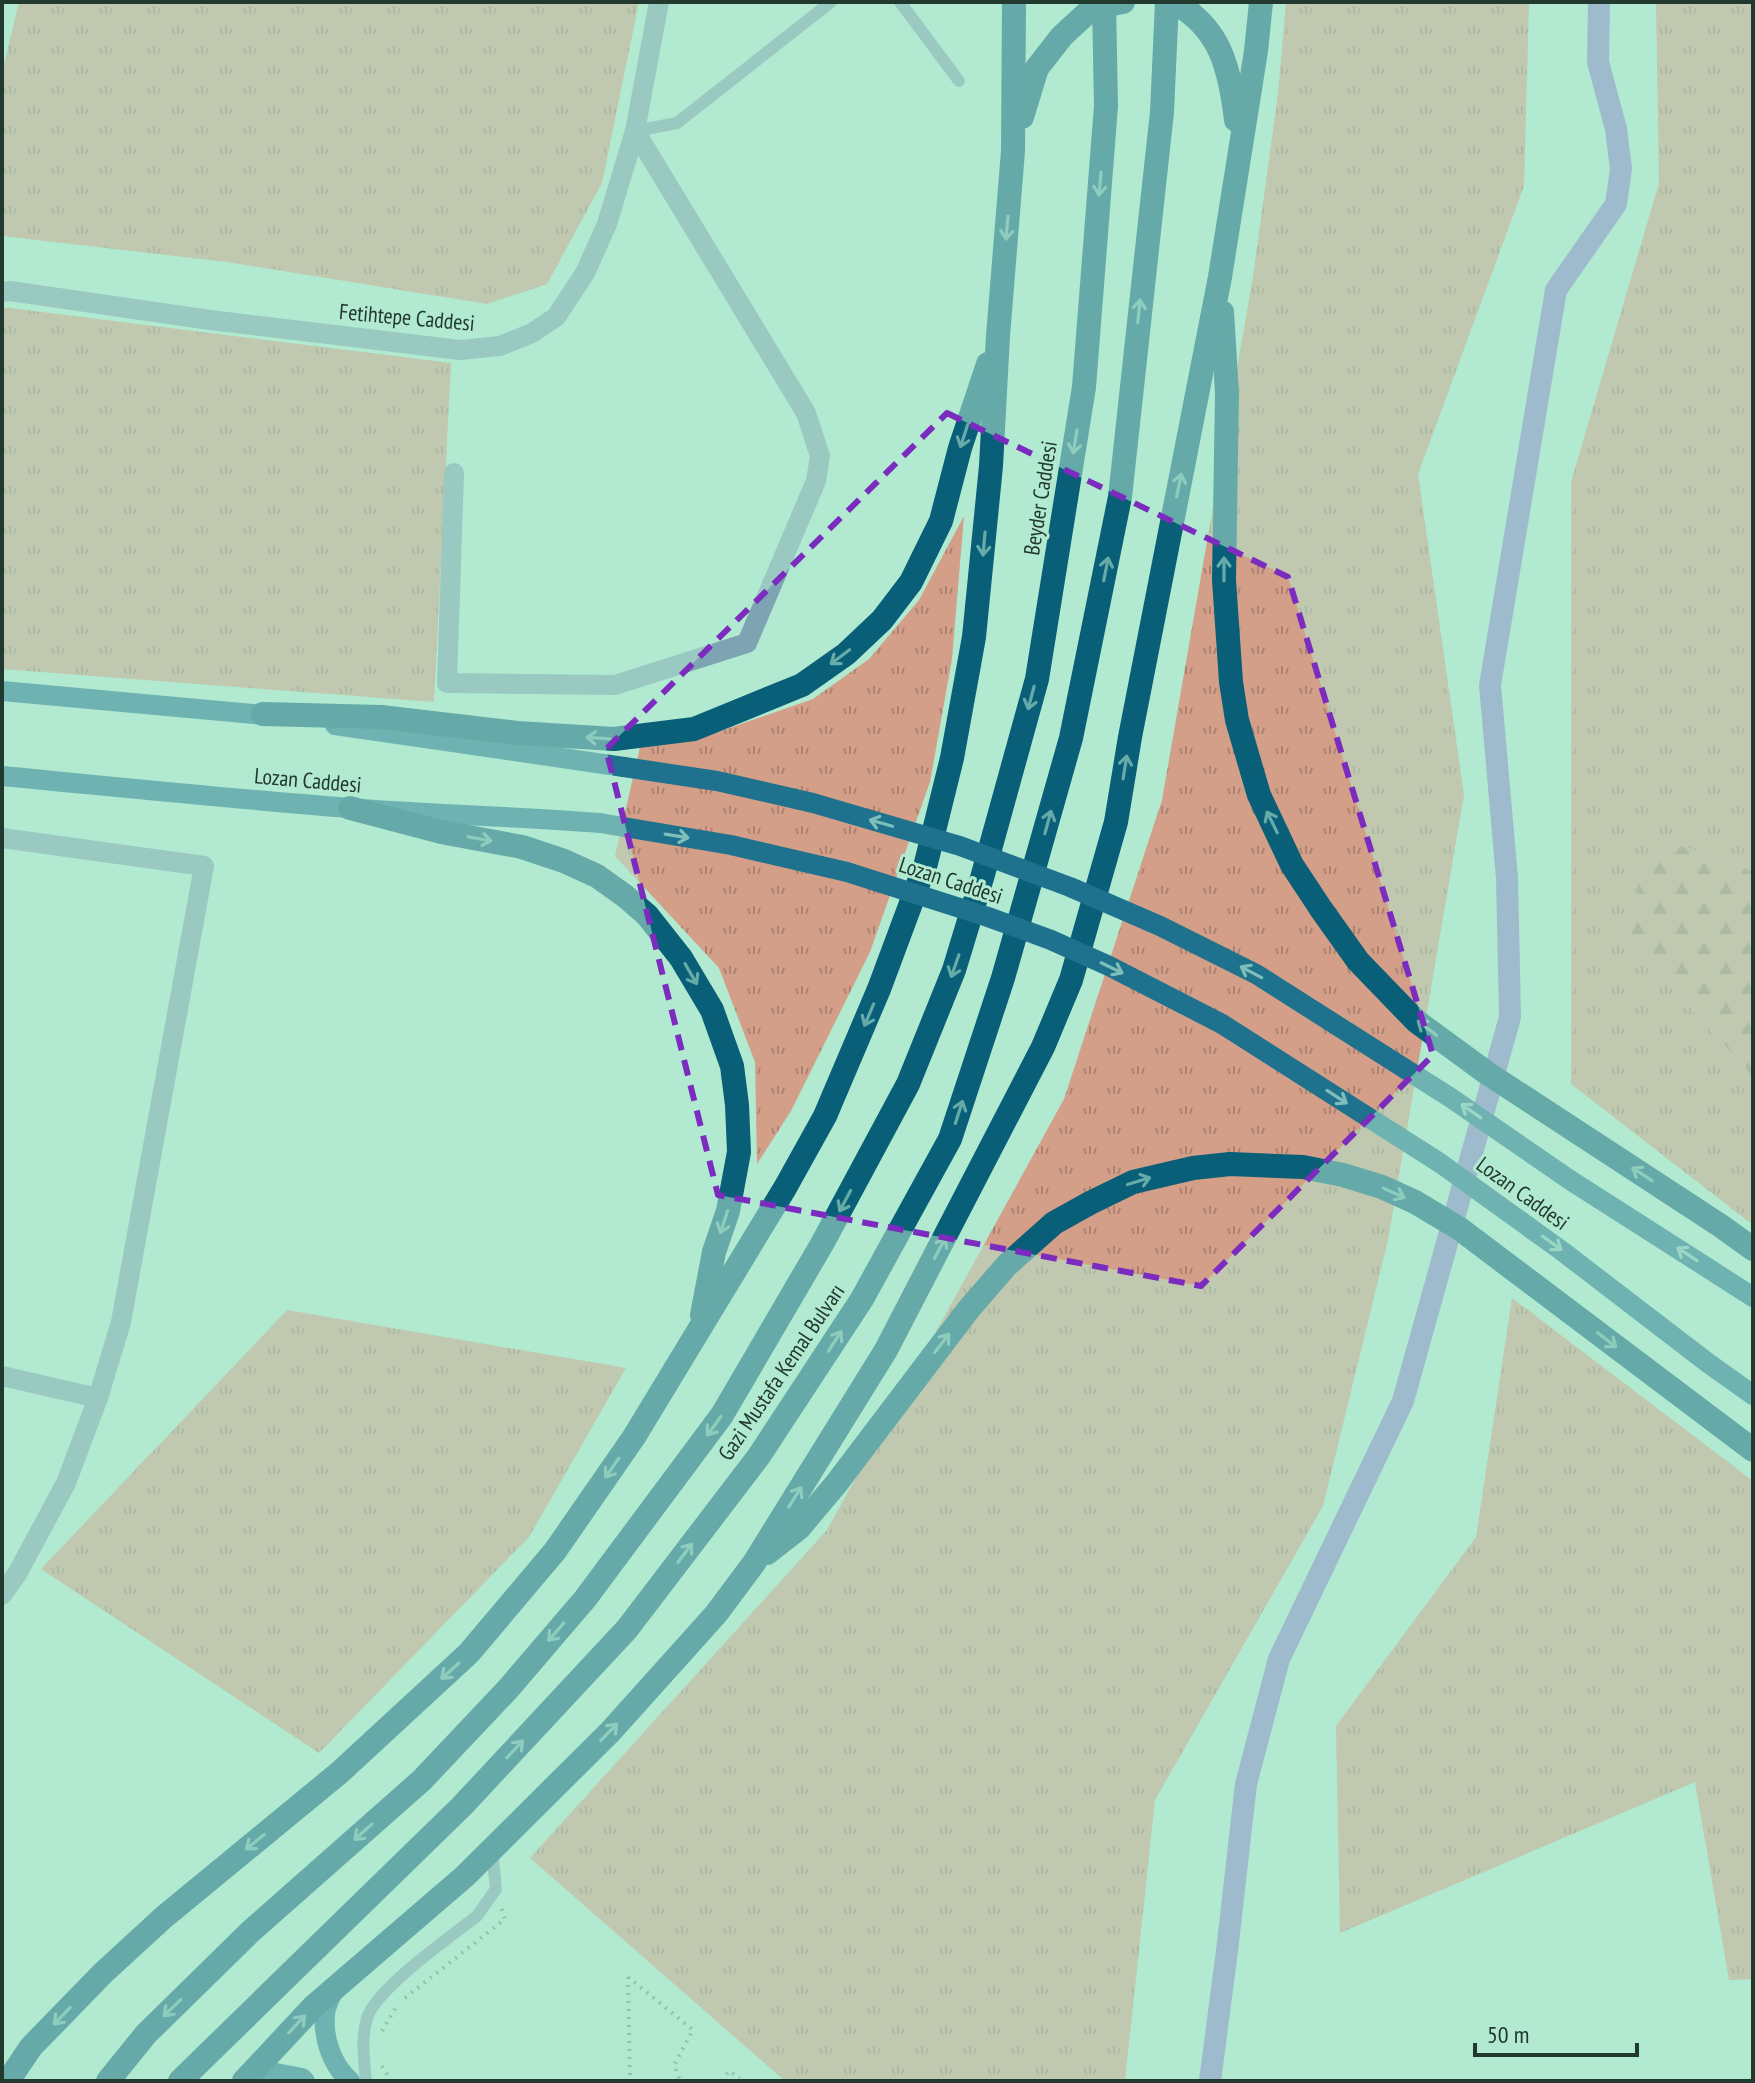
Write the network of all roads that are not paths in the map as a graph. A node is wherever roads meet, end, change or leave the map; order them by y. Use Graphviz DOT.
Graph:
graph roads {
  1 [pos="659,2"];
  2 [pos="831,2"];
  3 [pos="900,2"];
  4 [pos="1014,2"];
  5 [pos="1104,2"];
  6 [pos="1123,2"];
  7 [pos="1167,2"];
  8 [pos="1173,2"];
  9 [pos="1261,2"];
  10 [pos="959,81"];
  11 [pos="635,131"];
  12 [pos="1240,150"];
  13 [pos="1013,151"];
  14 [pos="1220,277"];
  15 [pos="5,289"];
  16 [pos="998,336"];
  17 [pos="454,473"];
  18 [pos="2,691"];
  19 [pos="263,714"];
  20 [pos="2,776"];
  21 [pos="350,808"];
  22 [pos="2,838"];
  23 [pos="978,892"];
  24 [pos="1753,1249"];
  25 [pos="1753,1297"];
  26 [pos="699,1331"];
  27 [pos="2,1376"];
  28 [pos="1753,1395"];
  29 [pos="98,1398"];
  30 [pos="1753,1450"];
  31 [pos="754,1563"];
  32 [pos="2,1595"];
  33 [pos="492,1850"];
  34 [pos="334,1988"];
  35 [pos="249,2075"];
  36 [pos="8,2081"];
  37 [pos="108,2081"];
  38 [pos="180,2081"];
  39 [pos="305,2081"];
  40 [pos="350,2081"];
  41 [pos="366,2081"];
  1 -- 11 [label="street, Fetihtepe Caddesi"];
  2 -- 11 [label="lane"];
  3 -- 10 [label="lane"];
  4 -- 13 [label="highway"];
  5 -- 23 [label="highway, Beyder Caddesi, one-way, bridge"];
  6 -- 13 [label="highway"];
  38 -- 7 [label="highway, Gazi Mustafa Kemal Bulvarı, one-way"];
  8 -- 12 [label="highway"];
  9 -- 12 [label="highway"];
  11 -- 15 [label="street, Fetihtepe Caddesi"];
  11 -- 17 [label="street"];
  12 -- 14 [label="highway"];
  13 -- 16 [label="highway, one-way"];
  24 -- 14 [label="highway, one-way"];
  31 -- 14 [label="highway, one-way"];
  16 -- 19 [label="highway, one-way"];
  16 -- 26 [label="highway, one-way"];
  18 -- 19 [label="main road, Lozan Caddesi"];
  25 -- 19 [label="main road, Lozan Caddesi, one-way, bridge"];
  20 -- 21 [label="main road, Lozan Caddesi"];
  21 -- 26 [label="highway, one-way"];
  21 -- 28 [label="main road, Lozan Caddesi, one-way, bridge"];
  22 -- 29 [label="street"];
  23 -- 37 [label="highway, Gazi Mustafa Kemal Bulvarı, one-way"];
  26 -- 36 [label="highway, one-way"];
  27 -- 29 [label="street"];
  29 -- 32 [label="street"];
  31 -- 30 [label="highway, one-way"];
  33 -- 31 [label="highway, one-way"];
  33 -- 34 [label="highway"];
  33 -- 41 [label="lane"];
  35 -- 34 [label="highway, one-way"];
  34 -- 40 [label="main road"];
  35 -- 39 [label="main road"];
}
